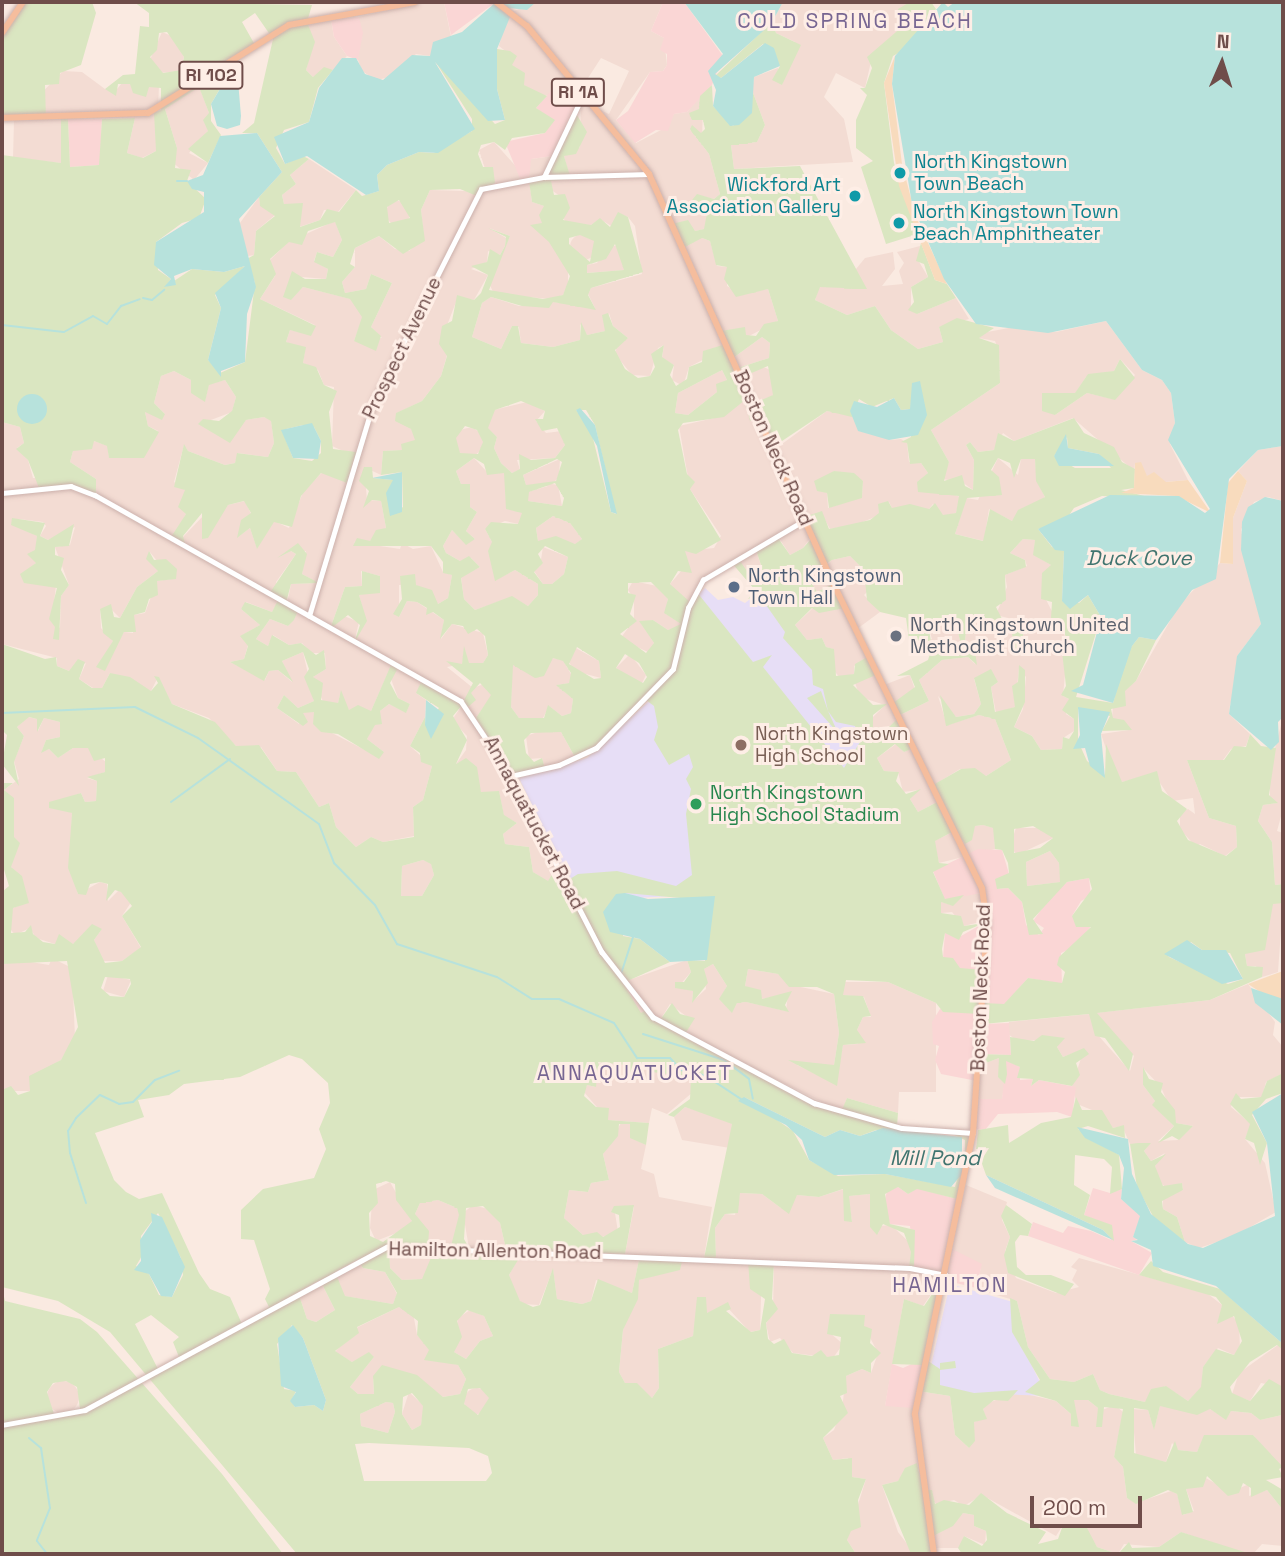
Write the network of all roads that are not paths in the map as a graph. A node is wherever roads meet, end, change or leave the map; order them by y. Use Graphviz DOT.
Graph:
graph roads {
  1 [pos="23,2"];
  2 [pos="415,2"];
  3 [pos="496,2"];
  4 [pos="2,33"];
  5 [pos="582,97"];
  6 [pos="2,118"];
  7 [pos="649,174"];
  8 [pos="544,177"];
  9 [pos="2,493"];
  10 [pos="805,520"];
  11 [pos="309,616"];
  12 [pos="511,776"];
  13 [pos="973,1133"];
  14 [pos="945,1275"];
  15 [pos="2,1425"];
  16 [pos="934,1554"];
  1 -- 4 [label="main road"];
  2 -- 6 [label="main road, RI 102"];
  3 -- 5 [label="main road, Boston Neck Road / RI 1A"];
  5 -- 7 [label="main road, Boston Neck Road / RI 1A"];
  5 -- 8 [label="street"];
  7 -- 8 [label="street"];
  7 -- 10 [label="main road, Boston Neck Road / RI 1A"];
  8 -- 11 [label="street, Prospect Avenue"];
  9 -- 11 [label="street, Annaquatucket Road"];
  10 -- 12 [label="street"];
  10 -- 13 [label="main road, Boston Neck Road / RI 1A"];
  11 -- 12 [label="street, Annaquatucket Road"];
  12 -- 13 [label="street, Annaquatucket Road"];
  13 -- 14 [label="main road, Boston Neck Road / RI 1A"];
  14 -- 15 [label="street, Hamilton Allenton Road"];
  14 -- 16 [label="main road, Boston Neck Road / RI 1A"];
}
